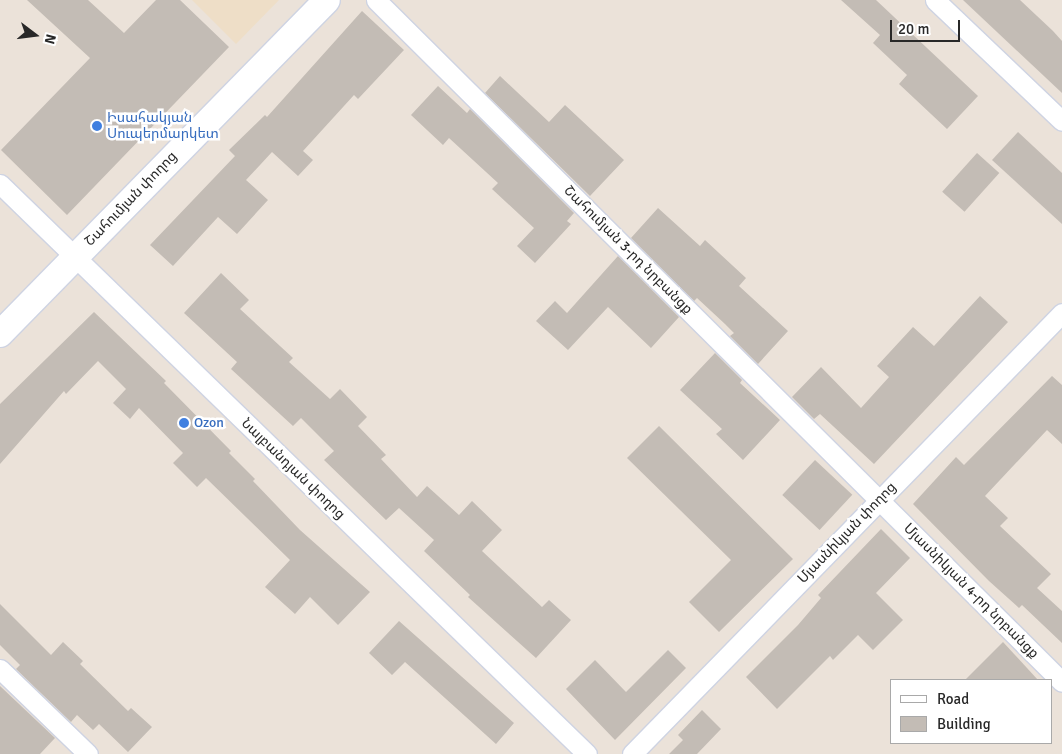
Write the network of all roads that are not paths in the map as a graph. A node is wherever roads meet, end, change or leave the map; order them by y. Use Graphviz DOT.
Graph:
graph roads {
  1 [pos="326,0"];
  2 [pos="376,0"];
  3 [pos="935,0"];
  4 [pos="1062,121"];
  5 [pos="0,184"];
  6 [pos="74,257"];
  7 [pos="1062,313"];
  8 [pos="0,334"];
  9 [pos="880,500"];
  10 [pos="0,669"];
  11 [pos="1062,682"];
  12 [pos="88,754"];
  13 [pos="586,754"];
  14 [pos="632,754"];
  1 -- 6 [label="street, Շահումյան փողոց"];
  2 -- 9 [label="street, Շահումյան 3-րդ նրբանցք"];
  3 -- 4 [label="street"];
  5 -- 6 [label="street, Նալբանդյան փողոց"];
  6 -- 8 [label="street, Շահումյան փողոց"];
  6 -- 13 [label="street, Նալբանդյան փողոց"];
  7 -- 9 [label="street, Մյասնիկյան փողոց"];
  9 -- 11 [label="street, Մյասնիկյան 4-րդ նրբանցք"];
  9 -- 14 [label="street, Մյասնիկյան փողոց"];
  10 -- 12 [label="street"];
}
